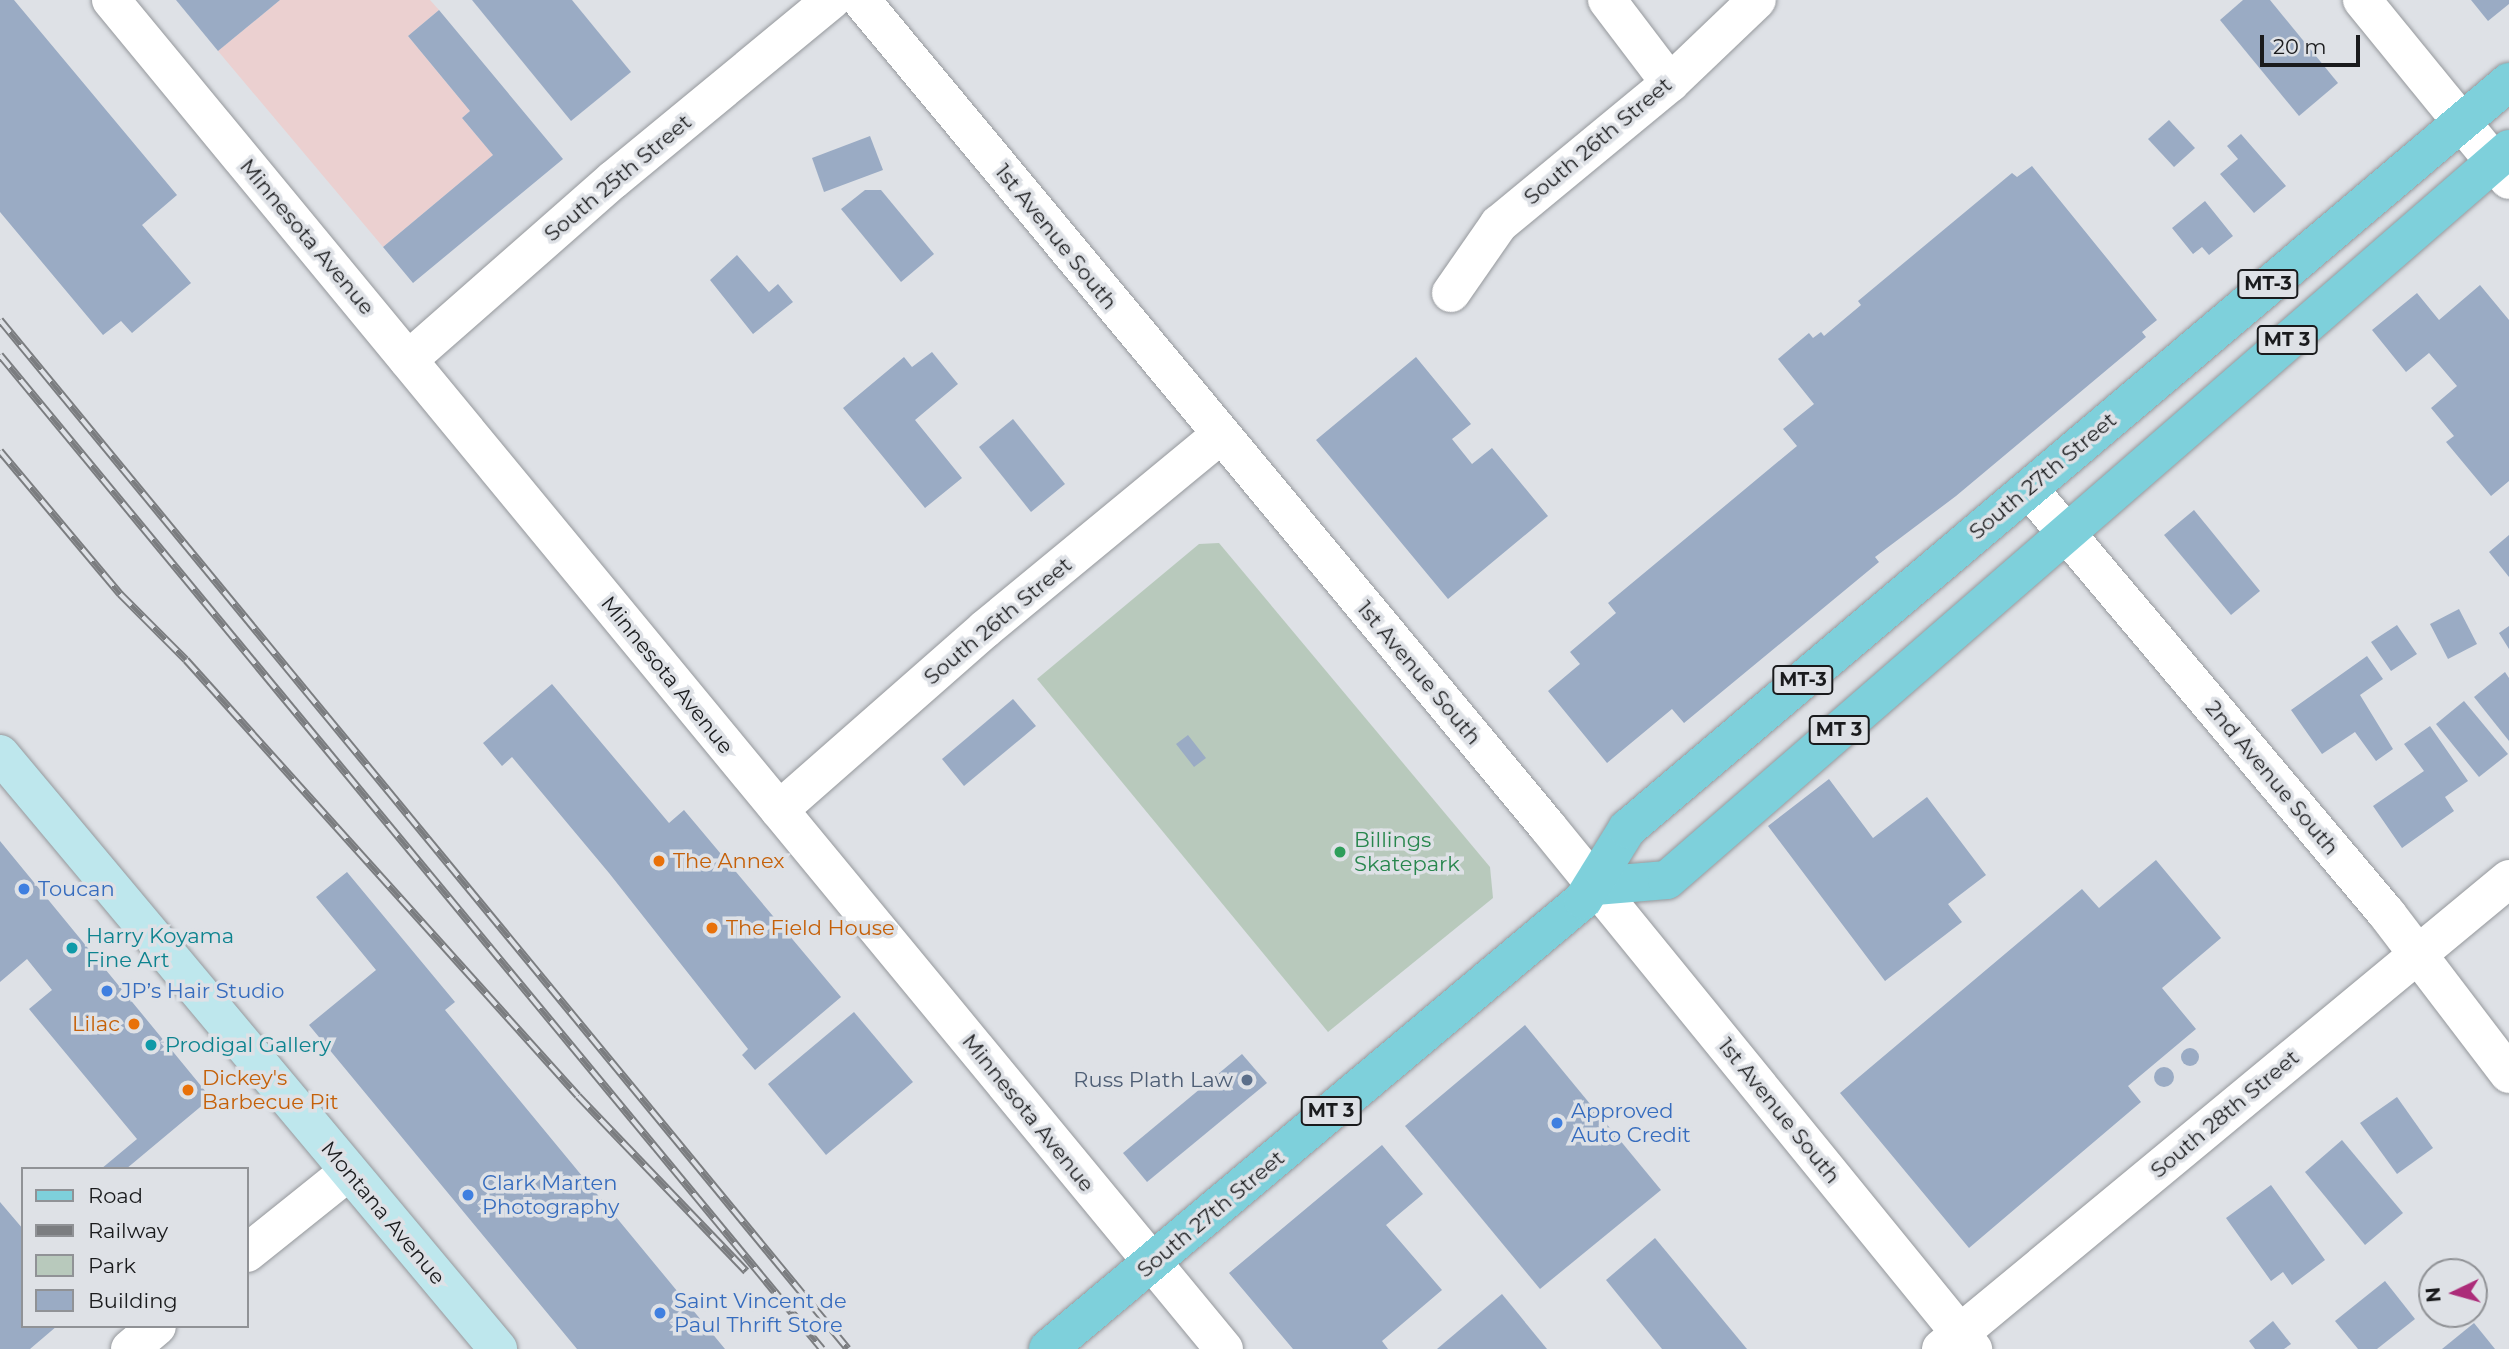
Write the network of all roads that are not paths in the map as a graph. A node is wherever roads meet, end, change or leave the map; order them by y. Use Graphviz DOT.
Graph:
graph roads {
  1 [pos="111,0"];
  2 [pos="831,0"];
  3 [pos="862,0"];
  4 [pos="1607,0"];
  5 [pos="1758,0"];
  6 [pos="2362,0"];
  7 [pos="2509,82"];
  8 [pos="1670,83"];
  9 [pos="2461,121"];
  10 [pos="2504,163"];
  11 [pos="1451,293"];
  12 [pos="408,360"];
  13 [pos="1219,436"];
  14 [pos="2029,489"];
  15 [pos="2066,532"];
  16 [pos="0,754"];
  17 [pos="779,810"];
  18 [pos="2509,879"];
  19 [pos="1595,886"];
  20 [pos="2418,954"];
  21 [pos="2509,1074"];
  22 [pos="348,1172"];
  23 [pos="248,1253"];
  24 [pos="1153,1263"];
  25 [pos="154,1328"];
  26 [pos="1958,1344"];
  27 [pos="130,1349"];
  28 [pos="498,1349"];
  29 [pos="1048,1349"];
  30 [pos="1224,1349"];
  1 -- 12 [label="street, Minnesota Avenue"];
  2 -- 12 [label="street, South 25th Street"];
  3 -- 13 [label="street, 1st Avenue South"];
  4 -- 8 [label="street"];
  5 -- 8 [label="street, South 26th Street"];
  6 -- 9 [label="street"];
  7 -- 9 [label="main road, South 27th Street / MT-3"];
  8 -- 11 [label="street, South 26th Street"];
  9 -- 10 [label="street"];
  9 -- 14 [label="main road, South 27th Street / MT-3"];
  10 -- 15 [label="main road, MT 3"];
  12 -- 17 [label="street, Minnesota Avenue"];
  13 -- 17 [label="street, South 26th Street"];
  13 -- 19 [label="street, 1st Avenue South"];
  14 -- 15 [label="street, 2nd Avenue South"];
  14 -- 19 [label="main road, South 27th Street / MT-3"];
  15 -- 19 [label="main road, MT 3"];
  15 -- 20 [label="street, 2nd Avenue South"];
  16 -- 22 [label="main road, Montana Avenue"];
  17 -- 24 [label="street, Minnesota Avenue"];
  18 -- 20 [label="street, South 28th Street"];
  19 -- 24 [label="main road, South 27th Street / MT 3"];
  19 -- 26 [label="street, 1st Avenue South"];
  20 -- 21 [label="street, 2nd Avenue South"];
  20 -- 26 [label="street, South 28th Street"];
  22 -- 23 [label="street"];
  22 -- 28 [label="main road, Montana Avenue"];
  24 -- 29 [label="main road, South 27th Street / MT 3"];
  24 -- 30 [label="street, Minnesota Avenue"];
  25 -- 27 [label="street"];
}
